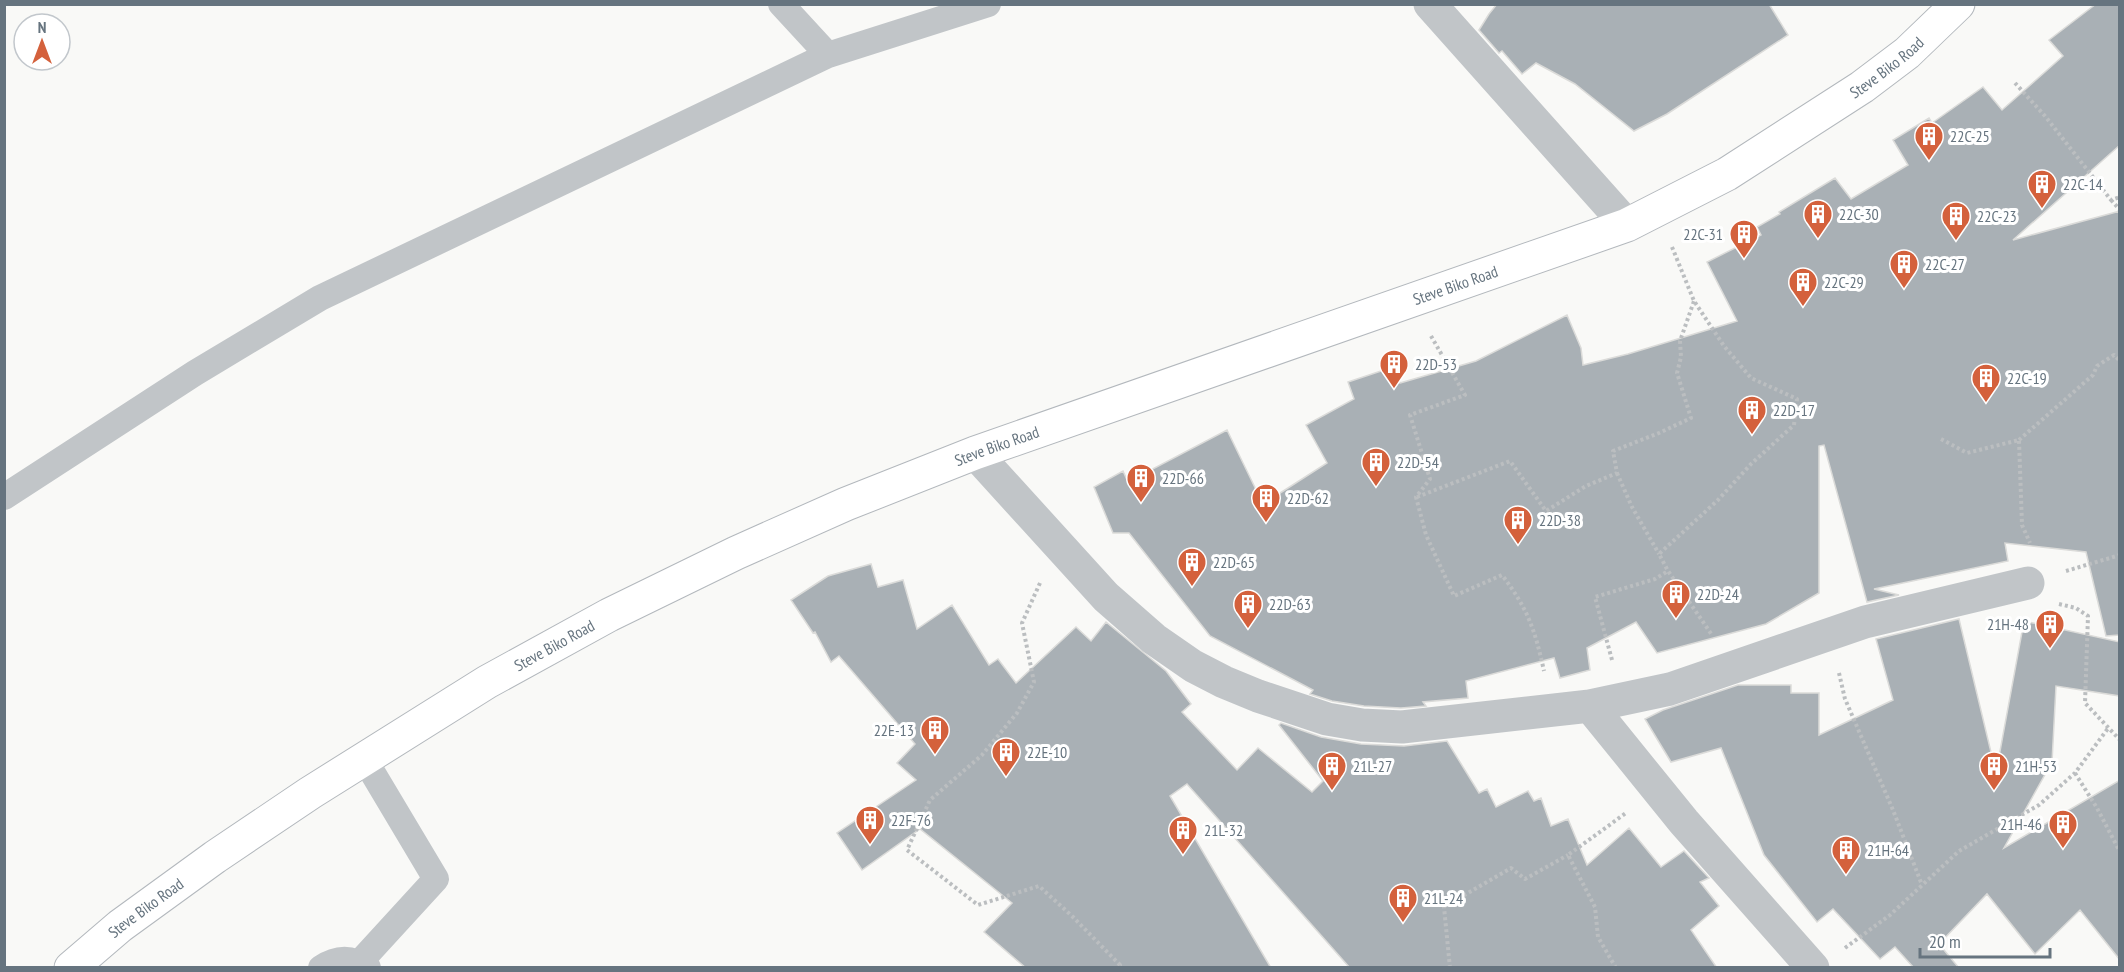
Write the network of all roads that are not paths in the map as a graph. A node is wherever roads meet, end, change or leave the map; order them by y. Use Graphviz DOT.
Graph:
graph roads {
  1 [pos="781,4"];
  2 [pos="988,4"];
  3 [pos="1430,4"];
  4 [pos="1958,4"];
  5 [pos="828,55"];
  6 [pos="1627,225"];
  7 [pos="975,453"];
  8 [pos="4,497"];
  9 [pos="2028,583"];
  10 [pos="1604,703"];
  11 [pos="364,760"];
  12 [pos="1825,961"];
  13 [pos="364,965"];
  14 [pos="71,968"];
  15 [pos="321,968"];
  1 -- 5 [label="lane"];
  2 -- 5 [label="lane"];
  3 -- 6 [label="street"];
  4 -- 6 [label="street, Steve Biko Road"];
  5 -- 8 [label="lane"];
  6 -- 7 [label="street, Steve Biko Road"];
  7 -- 10 [label="street"];
  7 -- 11 [label="street, Steve Biko Road"];
  9 -- 10 [label="street"];
  10 -- 12 [label="street"];
  11 -- 13 [label="lane"];
  11 -- 14 [label="street, Steve Biko Road"];
  13 -- 15 [label="lane"];
}
